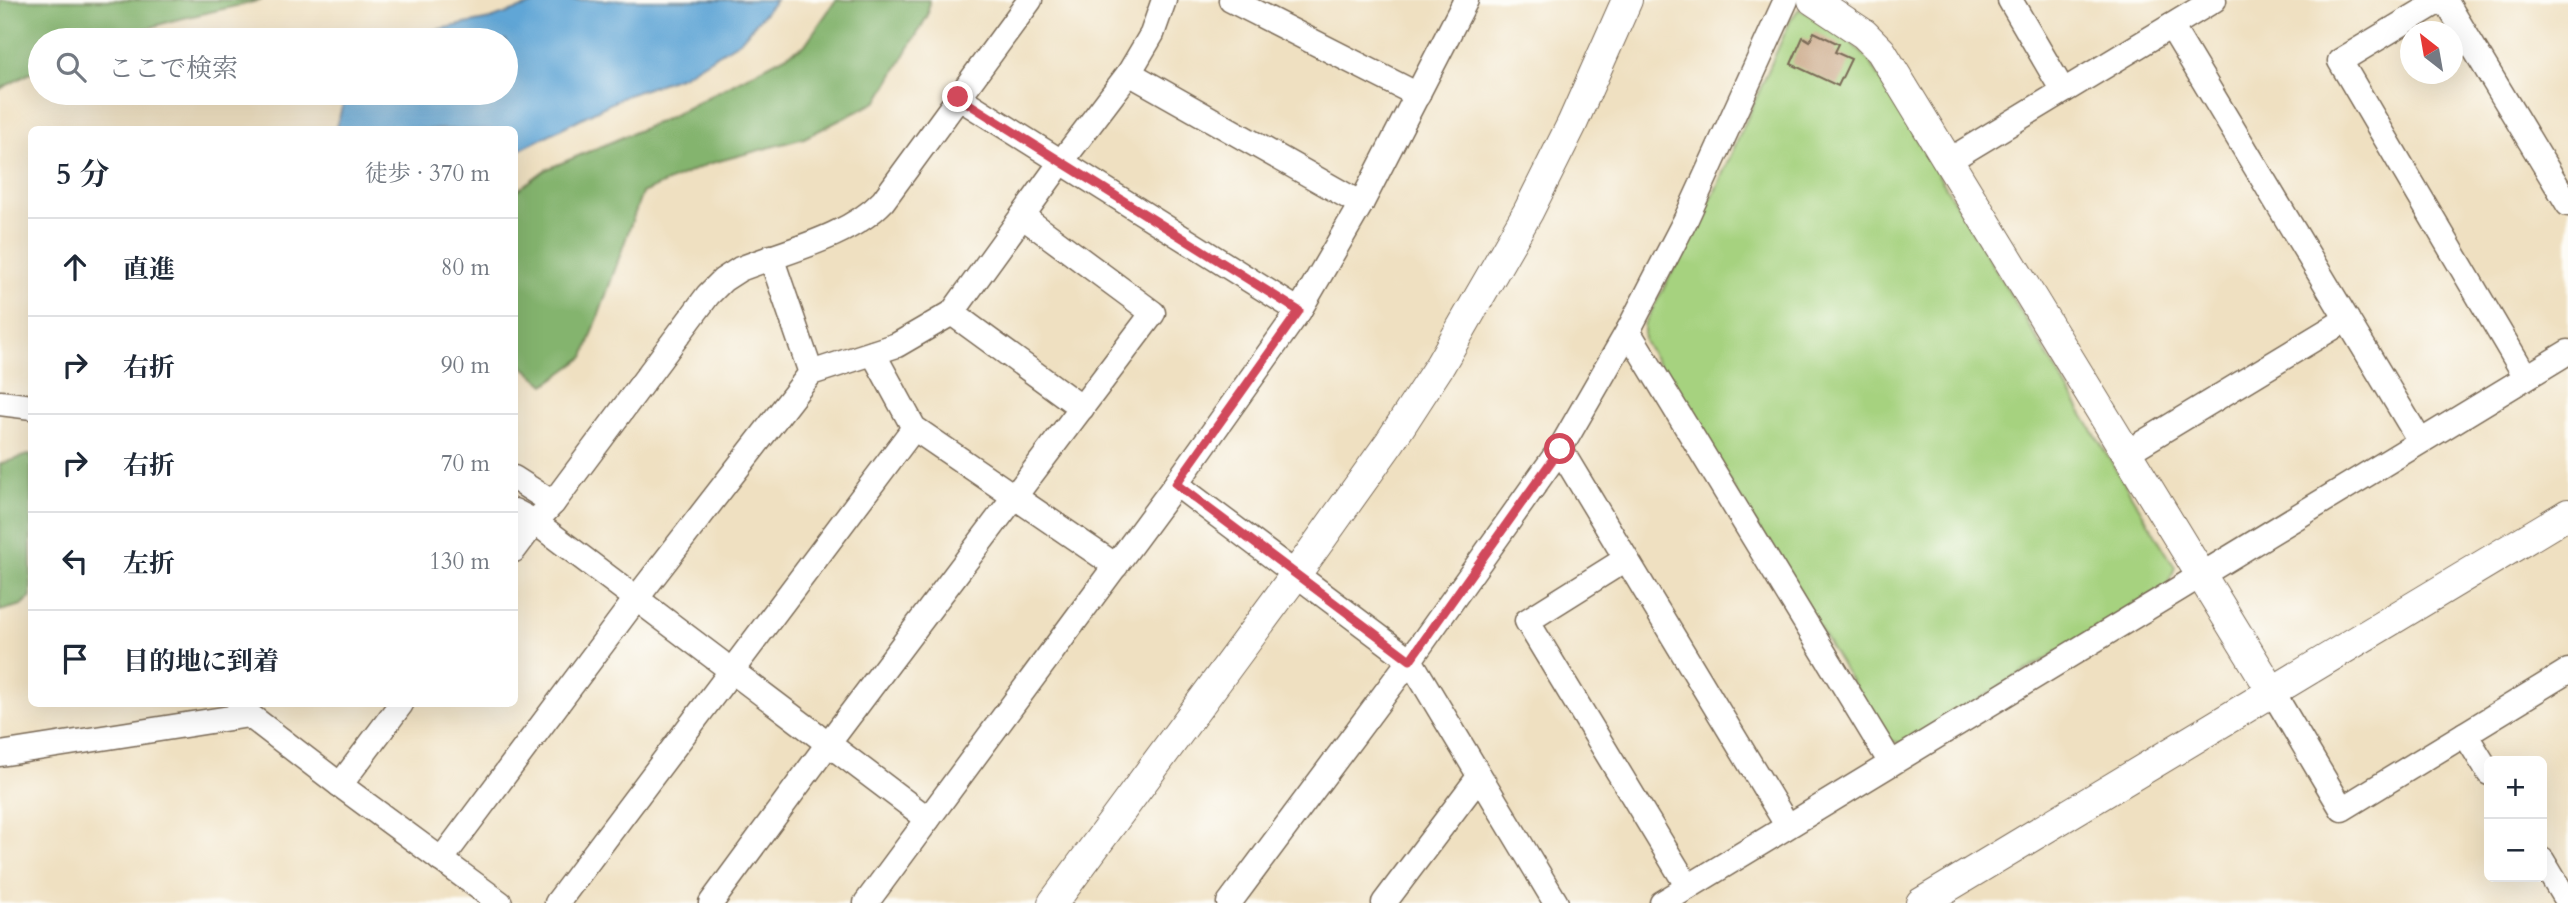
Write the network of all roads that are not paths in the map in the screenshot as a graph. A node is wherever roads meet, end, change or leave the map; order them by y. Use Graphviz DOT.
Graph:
graph roads {
  1 [pos="1030,0"];
  2 [pos="1164,0"];
  3 [pos="1231,0"];
  4 [pos="1466,0"];
  5 [pos="1627,0"];
  6 [pos="1786,0"];
  7 [pos="1814,0"];
  8 [pos="2010,0"];
  9 [pos="2214,0"];
  10 [pos="2443,0"];
  11 [pos="2171,26"];
  12 [pos="1129,73"];
  13 [pos="2063,91"];
  14 [pos="1418,95"];
  15 [pos="958,97"];
  16 [pos="1062,161"];
  17 [pos="1948,161"];
  18 [pos="1361,204"];
  19 [pos="2568,204"];
  20 [pos="1022,216"];
  21 [pos="771,257"];
  22 [pos="1299,311"];
  23 [pos="952,313"];
  24 [pos="2347,319"];
  25 [pos="1628,331"];
  26 [pos="2568,352"];
  27 [pos="873,353"];
  28 [pos="811,373"];
  29 [pos="2526,377"];
  30 [pos="0,403"];
  31 [pos="28,406"];
  32 [pos="1082,408"];
  33 [pos="914,428"];
  34 [pos="2420,441"];
  35 [pos="1560,449"];
  36 [pos="2126,453"];
  37 [pos="518,481"];
  38 [pos="1176,484"];
  39 [pos="1014,497"];
  40 [pos="553,503"];
  41 [pos="2568,514"];
  42 [pos="525,517"];
  43 [pos="518,538"];
  44 [pos="1626,559"];
  45 [pos="1116,566"];
  46 [pos="1296,574"];
  47 [pos="2202,576"];
  48 [pos="636,598"];
  49 [pos="1410,660"];
  50 [pos="731,671"];
  51 [pos="2566,677"];
  52 [pos="2272,691"];
  53 [pos="399,707"];
  54 [pos="244,709"];
  55 [pos="2465,734"];
  56 [pos="828,744"];
  57 [pos="0,754"];
  58 [pos="1891,764"];
  59 [pos="2484,766"];
  60 [pos="1479,777"];
  61 [pos="340,785"];
  62 [pos="928,819"];
  63 [pos="1787,825"];
  64 [pos="441,860"];
  65 [pos="2547,868"];
  66 [pos="1688,887"];
  67 [pos="500,903"];
  68 [pos="557,903"];
  69 [pos="712,903"];
  70 [pos="866,903"];
  71 [pos="1053,903"];
  72 [pos="1230,903"];
  73 [pos="1384,903"];
  74 [pos="1556,903"];
  75 [pos="1662,903"];
  76 [pos="1921,903"];
  77 [pos="2568,903"];
  1 -- 15 [label="street"];
  2 -- 12 [label="street"];
  3 -- 14 [label="street"];
  4 -- 14 [label="street"];
  5 -- 46 [label="street"];
  6 -- 25 [label="street"];
  7 -- 17 [label="street"];
  8 -- 13 [label="street"];
  9 -- 11 [label="street"];
  10 -- 19 [label="street"];
  10 -- 29 [label="street"];
  11 -- 13 [label="street"];
  11 -- 24 [label="street"];
  12 -- 16 [label="street"];
  12 -- 18 [label="street"];
  13 -- 17 [label="street"];
  14 -- 18 [label="street"];
  15 -- 16 [label="street"];
  15 -- 21 [label="street"];
  16 -- 20 [label="street"];
  16 -- 22 [label="street"];
  17 -- 36 [label="street"];
  18 -- 22 [label="street"];
  20 -- 23 [label="street"];
  20 -- 32 [label="street"];
  21 -- 28 [label="street"];
  21 -- 40 [label="street"];
  22 -- 38 [label="street"];
  23 -- 27 [label="street"];
  23 -- 32 [label="street"];
  24 -- 34 [label="street"];
  24 -- 36 [label="street"];
  25 -- 35 [label="street"];
  25 -- 58 [label="street"];
  26 -- 29 [label="street"];
  27 -- 28 [label="street"];
  27 -- 33 [label="street"];
  28 -- 48 [label="street"];
  29 -- 34 [label="street"];
  30 -- 31 [label="street"];
  32 -- 39 [label="street"];
  33 -- 39 [label="street"];
  33 -- 50 [label="street"];
  34 -- 47 [label="street"];
  35 -- 44 [label="street"];
  35 -- 49 [label="street"];
  36 -- 47 [label="street"];
  37 -- 40 [label="street"];
  38 -- 45 [label="street"];
  38 -- 46 [label="street"];
  39 -- 45 [label="street"];
  39 -- 56 [label="street"];
  40 -- 42 [label="street"];
  41 -- 52 [label="street"];
  42 -- 43 [label="street"];
  42 -- 48 [label="street"];
  44 -- 63 [label="street"];
  44 -- 66 [label="street"];
  45 -- 62 [label="street"];
  46 -- 49 [label="street"];
  46 -- 71 [label="street"];
  47 -- 52 [label="street"];
  47 -- 58 [label="street"];
  48 -- 50 [label="street"];
  48 -- 64 [label="street"];
  49 -- 60 [label="street"];
  49 -- 72 [label="street"];
  50 -- 56 [label="street"];
  50 -- 68 [label="street"];
  51 -- 55 [label="street"];
  52 -- 55 [label="street"];
  52 -- 76 [label="street"];
  53 -- 61 [label="street"];
  54 -- 57 [label="street"];
  54 -- 61 [label="street"];
  55 -- 59 [label="street"];
  56 -- 62 [label="street"];
  56 -- 69 [label="street"];
  58 -- 63 [label="street"];
  60 -- 73 [label="street"];
  60 -- 74 [label="street"];
  61 -- 64 [label="street"];
  62 -- 70 [label="street"];
  63 -- 66 [label="street"];
  64 -- 67 [label="street"];
  65 -- 77 [label="street"];
  66 -- 75 [label="street"];
}
